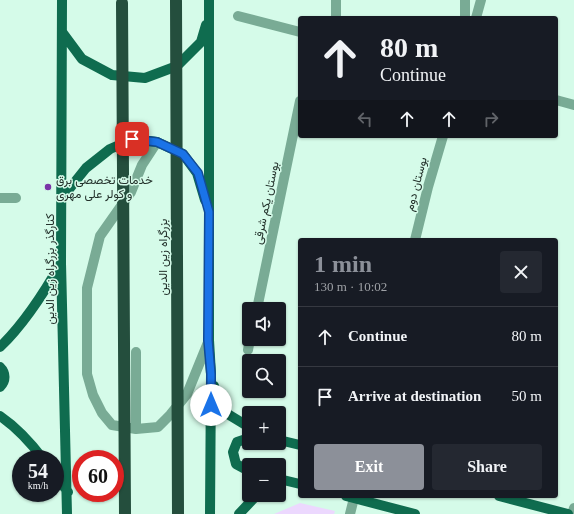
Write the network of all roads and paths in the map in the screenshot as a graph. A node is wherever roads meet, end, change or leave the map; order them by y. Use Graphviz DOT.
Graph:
graph roads {
  1 [pos="62,0"];
  2 [pos="209,0"];
  3 [pos="336,0"];
  4 [pos="465,0"];
  5 [pos="481,0"];
  6 [pos="176,1"];
  7 [pos="122,3"];
  8 [pos="209,15"];
  9 [pos="238,16"];
  10 [pos="336,16"];
  11 [pos="464,16"];
  12 [pos="477,16"];
  13 [pos="298,31"];
  14 [pos="62,32"];
  15 [pos="558,101"];
  16 [pos="574,105"];
  17 [pos="298,112"];
  18 [pos="442,138"];
  19 [pos="157,142"];
  20 [pos="0,198"];
  21 [pos="16,198"];
  22 [pos="62,198"];
  23 [pos="209,212"];
  24 [pos="416,238"];
  25 [pos="61,263"];
  26 [pos="258,302"];
  27 [pos="208,340"];
  28 [pos="249,346"];
  29 [pos="0,347"];
  30 [pos="248,350"];
  31 [pos="136,352"];
  32 [pos="0,367"];
  33 [pos="211,374"];
  34 [pos="0,387"];
  35 [pos="0,416"];
  36 [pos="242,423"];
  37 [pos="136,428"];
  38 [pos="242,440"];
  39 [pos="286,442"];
  40 [pos="298,445"];
  41 [pos="37,450"];
  42 [pos="242,467"];
  43 [pos="286,481"];
  44 [pos="298,484"];
  45 [pos="286,486"];
  46 [pos="64,487"];
  47 [pos="68,492"];
  48 [pos="350,498"];
  49 [pos="354,498"];
  50 [pos="507,498"];
  51 [pos="249,502"];
  52 [pos="574,508"];
  53 [pos="68,514"];
  54 [pos="125,514"];
  55 [pos="178,514"];
  56 [pos="210,514"];
  57 [pos="238,514"];
  58 [pos="350,514"];
  59 [pos="415,514"];
  60 [pos="568,514"];
  61 [pos="572,514"];
  1 -- 14 [label="main road, کنارگذر بزرگراه زین الدین"];
  2 -- 8 [label="main road"];
  3 -- 10 [label="street"];
  4 -- 11 [label="street"];
  5 -- 12 [label="street"];
  6 -- 55 [label="highway, بزرگراه زین الدین, bridge"];
  7 -- 54 [label="highway, bridge"];
  8 -- 14 [label="main road"];
  8 -- 23 [label="main road"];
  9 -- 13 [label="street"];
  14 -- 22 [label="main road, کنارگذر بزرگراه زین الدین"];
  15 -- 16 [label="street"];
  17 -- 26 [label="street, بوستان یکم شرقی"];
  18 -- 24 [label="street, بوستان دوم"];
  19 -- 22 [label="main road"];
  19 -- 23 [label="main road"];
  19 -- 37 [label="street"];
  20 -- 21 [label="street"];
  22 -- 25 [label="main road, کنارگذر بزرگراه زین الدین"];
  23 -- 27 [label="main road"];
  25 -- 29 [label="main road"];
  25 -- 47 [label="main road, کنارگذر بزرگراه زین الدین"];
  27 -- 33 [label="main road"];
  27 -- 37 [label="street"];
  28 -- 30 [label="street"];
  31 -- 37 [label="street"];
  32 -- 34 [label="main road"];
  33 -- 36 [label="main road"];
  33 -- 56 [label="main road"];
  35 -- 41 [label="main road"];
  38 -- 42 [label="main road"];
  39 -- 40 [label="main road"];
  43 -- 44 [label="main road"];
  44 -- 45 [label="main road"];
  46 -- 47 [label="main road"];
  47 -- 53 [label="main road, کنارگذر بزرگراه زین الدین"];
  48 -- 58 [label="street"];
  49 -- 59 [label="main road"];
  50 -- 60 [label="main road"];
  51 -- 57 [label="main road"];
  52 -- 61 [label="street"];
}
